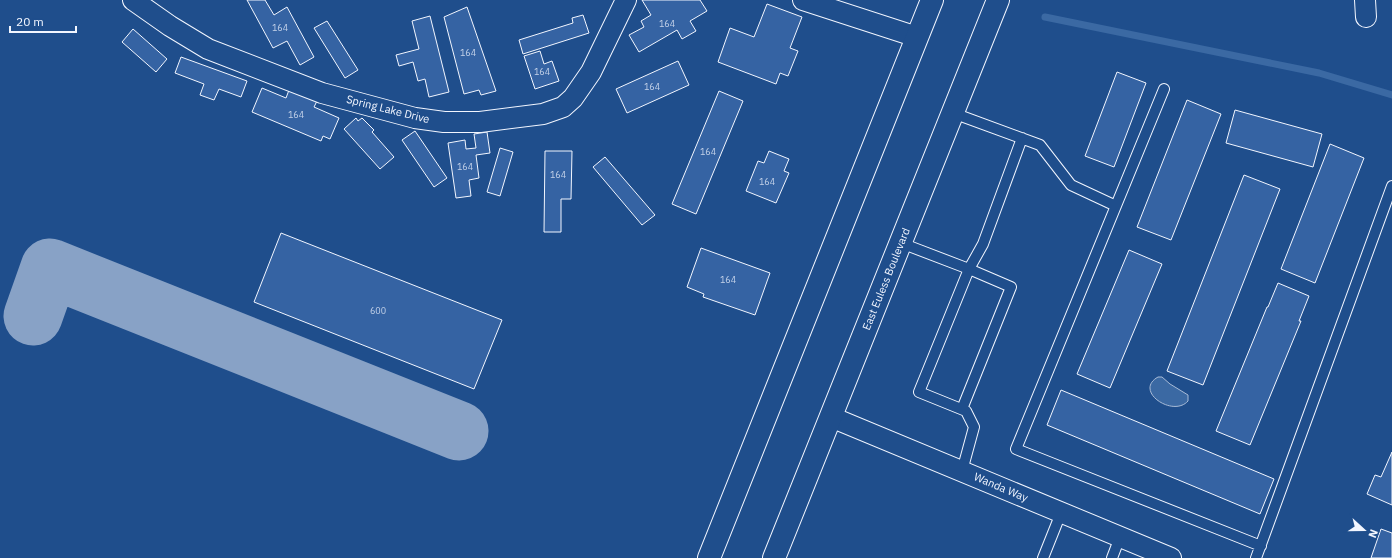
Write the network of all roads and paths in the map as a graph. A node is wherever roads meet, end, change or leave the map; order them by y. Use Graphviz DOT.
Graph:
graph roads {
  1 [pos="132,0"];
  2 [pos="626,0"];
  3 [pos="802,0"];
  4 [pos="932,0"];
  5 [pos="998,0"];
  6 [pos="917,37"];
  7 [pos="1164,89"];
  8 [pos="953,113"];
  9 [pos="1022,138"];
  10 [pos="1392,186"];
  11 [pos="1116,206"];
  12 [pos="901,243"];
  13 [pos="969,269"];
  14 [pos="962,409"];
  15 [pos="831,417"];
  16 [pos="962,472"];
  17 [pos="1061,513"];
  18 [pos="1120,537"];
  19 [pos="1261,546"];
  20 [pos="710,558"];
  21 [pos="774,558"];
  22 [pos="1043,558"];
  23 [pos="1112,558"];
  24 [pos="1171,558"];
  25 [pos="1256,558"];
  1 -- 2 [label="street, Spring Lake Drive"];
  3 -- 6 [label="street"];
  4 -- 6 [label="main road"];
  5 -- 8 [label="main road, East Euless Boulevard"];
  6 -- 20 [label="main road"];
  7 -- 11 [label="lane"];
  8 -- 9 [label="lane"];
  8 -- 12 [label="main road, East Euless Boulevard"];
  9 -- 11 [label="lane"];
  9 -- 13 [label="lane"];
  10 -- 19 [label="lane"];
  11 -- 19 [label="lane"];
  12 -- 13 [label="lane"];
  12 -- 15 [label="main road, East Euless Boulevard"];
  13 -- 14 [label="lane"];
  13 -- 14 [label="lane"];
  14 -- 16 [label="lane"];
  15 -- 16 [label="street, Wanda Way"];
  15 -- 21 [label="main road, East Euless Boulevard"];
  16 -- 17 [label="street, Wanda Way"];
  17 -- 18 [label="street, Wanda Way"];
  17 -- 22 [label="lane"];
  18 -- 23 [label="lane"];
  18 -- 24 [label="street, Wanda Way"];
  19 -- 25 [label="lane"];
}
